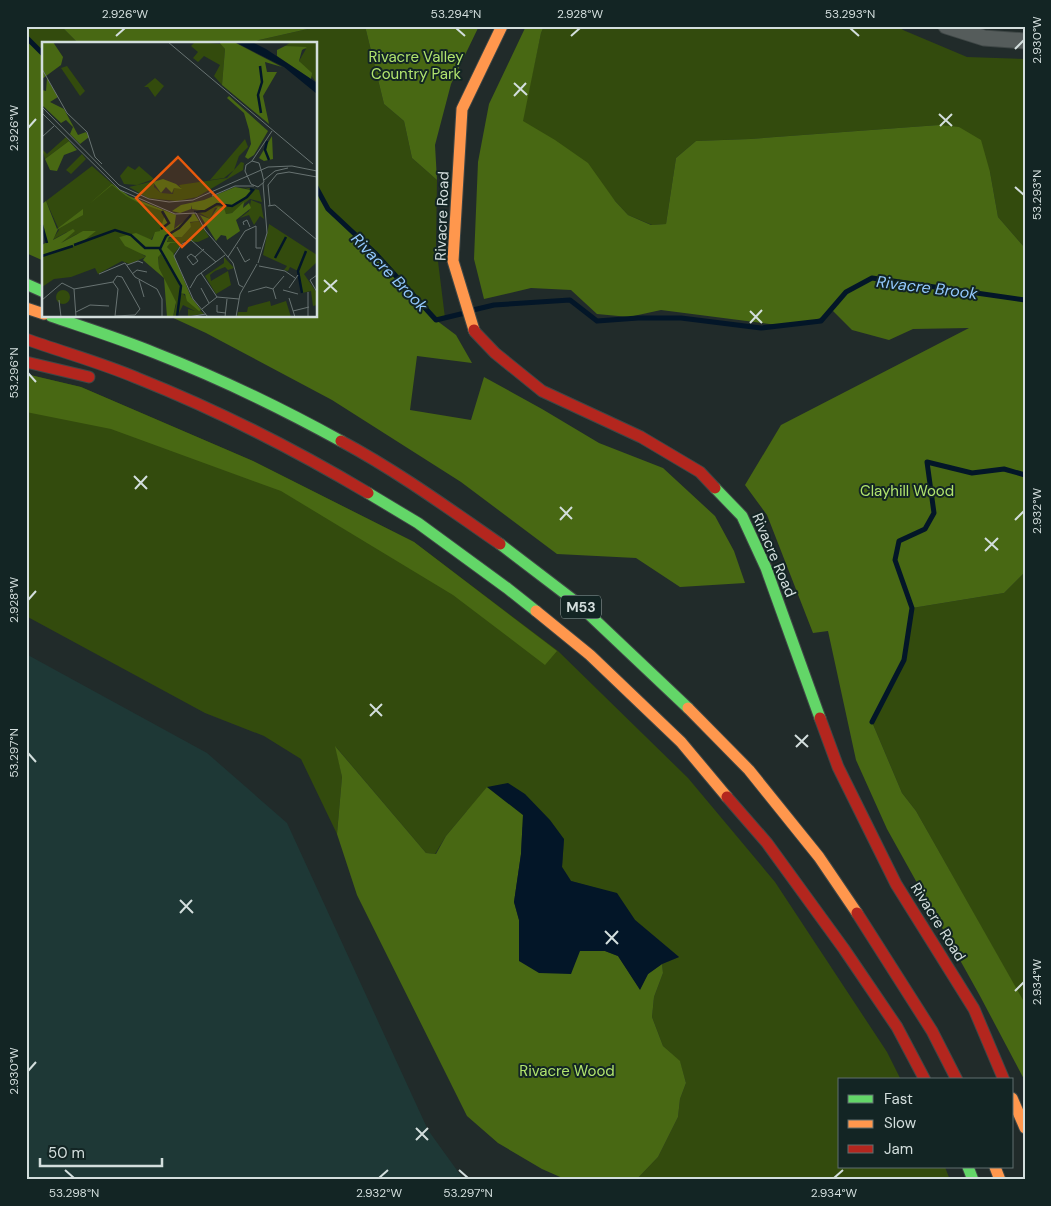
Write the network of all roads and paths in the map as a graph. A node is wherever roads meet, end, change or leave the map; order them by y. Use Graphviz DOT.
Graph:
graph roads {
  1 [pos="502,26"];
  2 [pos="946,26"];
  3 [pos="1025,41"];
  4 [pos="26,284"];
  5 [pos="42,291"];
  6 [pos="26,308"];
  7 [pos="42,313"];
  8 [pos="56,318"];
  9 [pos="26,339"];
  10 [pos="169,347"];
  11 [pos="26,362"];
  12 [pos="102,380"];
  13 [pos="138,391"];
  14 [pos="250,394"];
  15 [pos="229,418"];
  16 [pos="924,1078"];
  17 [pos="955,1078"];
  18 [pos="1003,1078"];
  19 [pos="1014,1103"];
  20 [pos="1025,1128"];
  21 [pos="968,1168"];
  22 [pos="995,1168"];
  23 [pos="973,1180"];
  24 [pos="1000,1180"];
  1 -- 18 [label="main road, Rivacre Road"];
  2 -- 3 [label="street"];
  4 -- 5 [label="main road"];
  6 -- 7 [label="main road"];
  8 -- 14 [label="main road, M53"];
  9 -- 15 [label="main road, M53"];
  10 -- 14 [label="main road"];
  11 -- 12 [label="main road"];
  13 -- 15 [label="main road"];
  14 -- 17 [label="main road, M53"];
  15 -- 16 [label="main road, M53"];
  19 -- 20 [label="main road"];
  21 -- 23 [label="main road"];
  22 -- 24 [label="main road"];
}
